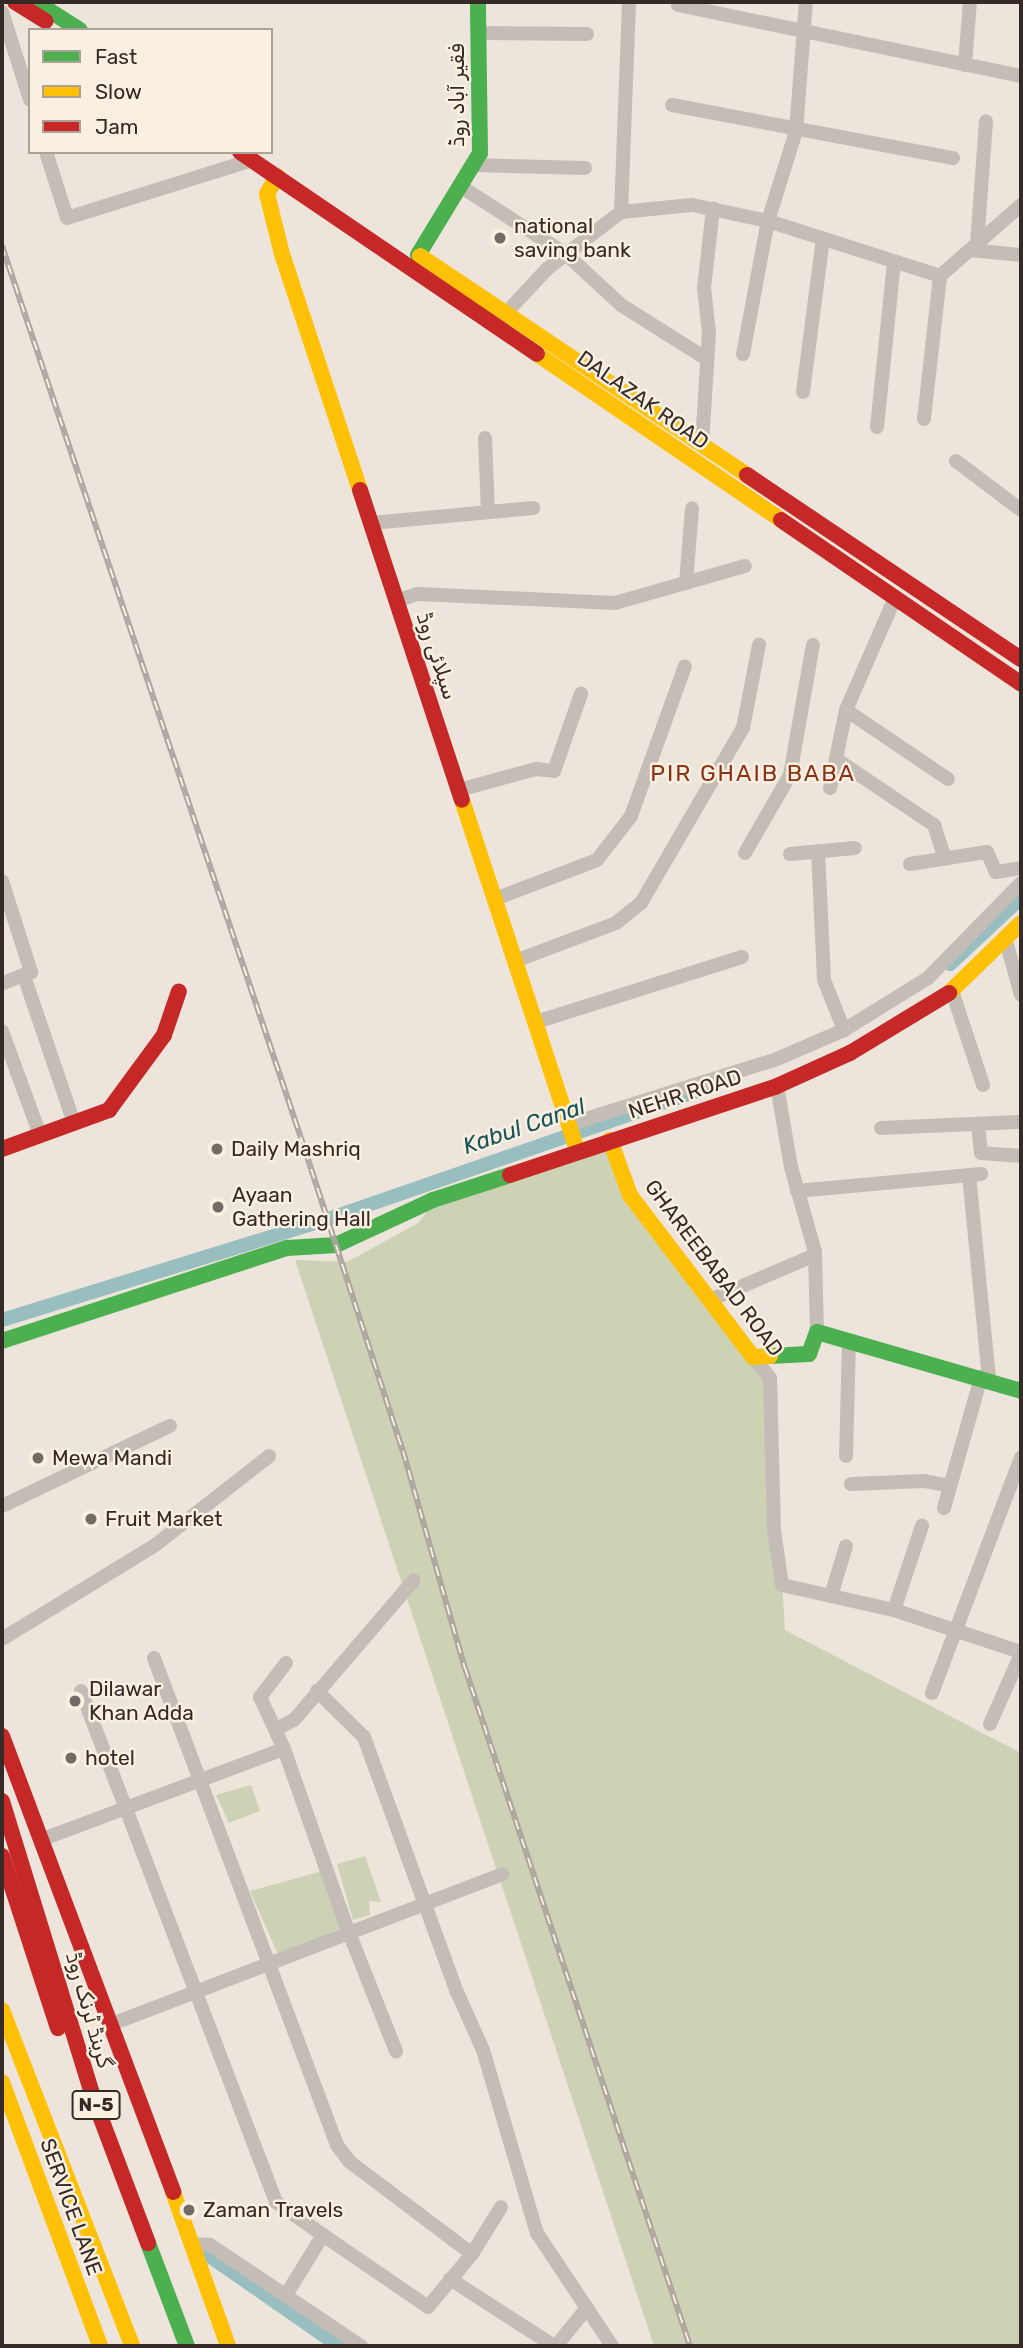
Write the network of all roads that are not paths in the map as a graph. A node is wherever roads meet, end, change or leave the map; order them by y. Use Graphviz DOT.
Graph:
graph roads {
  1 [pos="15,2"];
  2 [pos="36,2"];
  3 [pos="478,2"];
  4 [pos="629,2"];
  5 [pos="806,2"];
  6 [pos="970,2"];
  7 [pos="678,5"];
  8 [pos="2,12"];
  9 [pos="57,28"];
  10 [pos="77,28"];
  11 [pos="803,31"];
  12 [pos="478,33"];
  13 [pos="587,34"];
  14 [pos="964,65"];
  15 [pos="1021,76"];
  16 [pos="28,94"];
  17 [pos="671,105"];
  18 [pos="986,121"];
  19 [pos="796,131"];
  20 [pos="47,154"];
  21 [pos="250,155"];
  22 [pos="953,158"];
  23 [pos="473,165"];
  24 [pos="585,168"];
  25 [pos="281,171"];
  26 [pos="460,186"];
  27 [pos="1021,205"];
  28 [pos="713,209"];
  29 [pos="621,212"];
  30 [pos="768,221"];
  31 [pos="823,239"];
  32 [pos="383,240"];
  33 [pos="974,247"];
  34 [pos="566,254"];
  35 [pos="418,255"];
  36 [pos="1021,255"];
  37 [pos="894,262"];
  38 [pos="940,276"];
  39 [pos="477,302"];
  40 [pos="506,313"];
  41 [pos="743,354"];
  42 [pos="705,358"];
  43 [pos="803,392"];
  44 [pos="924,419"];
  45 [pos="877,427"];
  46 [pos="485,438"];
  47 [pos="700,443"];
  48 [pos="687,457"];
  49 [pos="956,461"];
  50 [pos="533,508"];
  51 [pos="692,508"];
  52 [pos="1021,510"];
  53 [pos="488,512"];
  54 [pos="370,523"];
  55 [pos="745,566"];
  56 [pos="686,583"];
  57 [pos="894,600"];
  58 [pos="396,601"];
  59 [pos="759,645"];
  60 [pos="813,645"];
  61 [pos="1021,659"];
  62 [pos="685,666"];
  63 [pos="1021,684"];
  64 [pos="581,694"];
  65 [pos="846,710"];
  66 [pos="839,761"];
  67 [pos="948,779"];
  68 [pos="830,788"];
  69 [pos="459,790"];
  70 [pos="855,848"];
  71 [pos="818,851"];
  72 [pos="745,853"];
  73 [pos="790,854"];
  74 [pos="945,858"];
  75 [pos="910,864"];
  76 [pos="1021,868"];
  77 [pos="2,881"];
  78 [pos="1021,883"];
  79 [pos="495,899"];
  80 [pos="1021,923"];
  81 [pos="1006,941"];
  82 [pos="742,957"];
  83 [pos="515,961"];
  84 [pos="24,976"];
  85 [pos="2,984"];
  86 [pos="179,991"];
  87 [pos="952,991"];
  88 [pos="1021,995"];
  89 [pos="536,1022"];
  90 [pos="844,1030"];
  91 [pos="2,1031"];
  92 [pos="984,1085"];
  93 [pos="777,1086"];
  94 [pos="1021,1122"];
  95 [pos="74,1123"];
  96 [pos="570,1124"];
  97 [pos="978,1124"];
  98 [pos="881,1128"];
  99 [pos="40,1135"];
  100 [pos="610,1140"];
  101 [pos="2,1149"];
  102 [pos="577,1150"];
  103 [pos="1021,1156"];
  104 [pos="797,1191"];
  105 [pos="815,1255"];
  106 [pos="710,1300"];
  107 [pos="817,1332"];
  108 [pos="2,1341"];
  109 [pos="849,1341"];
  110 [pos="753,1357"];
  111 [pos="985,1378"];
  112 [pos="1021,1391"];
  113 [pos="170,1426"];
  114 [pos="269,1456"];
  115 [pos="846,1456"];
  116 [pos="1021,1457"];
  117 [pos="852,1484"];
  118 [pos="950,1486"];
  119 [pos="2,1506"];
  120 [pos="944,1508"];
  121 [pos="922,1526"];
  122 [pos="846,1546"];
  123 [pos="414,1580"];
  124 [pos="831,1596"];
  125 [pos="894,1610"];
  126 [pos="958,1629"];
  127 [pos="2,1639"];
  128 [pos="1021,1653"];
  129 [pos="153,1658"];
  130 [pos="286,1663"];
  131 [pos="81,1691"];
  132 [pos="317,1691"];
  133 [pos="933,1693"];
  134 [pos="990,1724"];
  135 [pos="276,1728"];
  136 [pos="2,1736"];
  137 [pos="284,1749"];
  138 [pos="202,1781"];
  139 [pos="27,1799"];
  140 [pos="3,1803"];
  141 [pos="128,1810"];
  142 [pos="43,1839"];
  143 [pos="2,1856"];
  144 [pos="502,1874"];
  145 [pos="427,1902"];
  146 [pos="348,1932"];
  147 [pos="268,1960"];
  148 [pos="198,1992"];
  149 [pos="2,2010"];
  150 [pos="112,2024"];
  151 [pos="8,2046"];
  152 [pos="396,2050"];
  153 [pos="2,2082"];
  154 [pos="94,2100"];
  155 [pos="501,2207"];
  156 [pos="323,2235"];
  157 [pos="191,2244"];
  158 [pos="472,2254"];
  159 [pos="450,2279"];
  160 [pos="286,2295"];
  161 [pos="587,2308"];
  162 [pos="100,2346"];
  163 [pos="132,2346"];
  164 [pos="187,2346"];
  165 [pos="228,2346"];
  166 [pos="361,2346"];
  167 [pos="555,2346"];
  168 [pos="612,2346"];
  1 -- 9 [label="main road"];
  2 -- 10 [label="main road"];
  3 -- 12 [label="main road, فقیر آباد روڈ"];
  4 -- 29 [label="street"];
  5 -- 11 [label="street"];
  6 -- 14 [label="street"];
  7 -- 11 [label="street"];
  8 -- 16 [label="street"];
  11 -- 14 [label="street"];
  11 -- 19 [label="street"];
  12 -- 13 [label="street"];
  12 -- 23 [label="main road, فقیر آباد روڈ"];
  14 -- 15 [label="street"];
  17 -- 19 [label="street"];
  18 -- 33 [label="street"];
  19 -- 22 [label="street"];
  19 -- 30 [label="street"];
  20 -- 21 [label="street"];
  21 -- 25 [label="main road, DALAZAK ROAD"];
  23 -- 24 [label="street"];
  23 -- 26 [label="main road, فقیر آباد روڈ"];
  25 -- 32 [label="main road, DALAZAK ROAD"];
  25 -- 54 [label="main road, سپلائی روڈ"];
  26 -- 34 [label="street"];
  26 -- 35 [label="main road, فقیر آباد روڈ"];
  27 -- 33 [label="street"];
  28 -- 29 [label="street"];
  28 -- 30 [label="street"];
  28 -- 42 [label="street"];
  29 -- 34 [label="street"];
  30 -- 31 [label="street"];
  30 -- 41 [label="street"];
  31 -- 37 [label="street"];
  31 -- 43 [label="street"];
  32 -- 35 [label="main road, DALAZAK ROAD"];
  32 -- 39 [label="main road, DALAZAK ROAD"];
  33 -- 36 [label="street"];
  33 -- 38 [label="street"];
  34 -- 40 [label="street"];
  34 -- 42 [label="street"];
  35 -- 39 [label="main road, DALAZAK ROAD"];
  37 -- 38 [label="street"];
  37 -- 45 [label="street"];
  38 -- 44 [label="street"];
  39 -- 40 [label="main road, DALAZAK ROAD"];
  39 -- 48 [label="main road, DALAZAK ROAD"];
  40 -- 47 [label="main road, DALAZAK ROAD"];
  42 -- 47 [label="street"];
  46 -- 53 [label="street"];
  47 -- 48 [label="main road"];
  47 -- 61 [label="main road, DALAZAK ROAD"];
  48 -- 57 [label="main road, DALAZAK ROAD"];
  49 -- 52 [label="street"];
  50 -- 53 [label="street"];
  51 -- 56 [label="street"];
  53 -- 54 [label="street"];
  54 -- 58 [label="main road, سپلائی روڈ"];
  55 -- 56 [label="street"];
  56 -- 58 [label="street"];
  57 -- 63 [label="main road, DALAZAK ROAD"];
  57 -- 65 [label="street"];
  58 -- 69 [label="main road, سپلائی روڈ"];
  59 -- 83 [label="street"];
  60 -- 72 [label="street"];
  62 -- 79 [label="street"];
  64 -- 69 [label="street"];
  65 -- 66 [label="street"];
  65 -- 67 [label="street"];
  66 -- 68 [label="street"];
  66 -- 74 [label="street"];
  69 -- 79 [label="main road, سپلائی روڈ"];
  70 -- 71 [label="street"];
  71 -- 73 [label="street"];
  71 -- 90 [label="street"];
  74 -- 75 [label="street"];
  74 -- 76 [label="street"];
  77 -- 84 [label="street"];
  78 -- 90 [label="street"];
  79 -- 83 [label="main road, سپلائی روڈ"];
  80 -- 81 [label="main road, NEHR ROAD"];
  81 -- 87 [label="main road, NEHR ROAD"];
  81 -- 88 [label="street"];
  82 -- 89 [label="street"];
  83 -- 89 [label="main road, سپلائی روڈ"];
  84 -- 85 [label="street"];
  84 -- 95 [label="street"];
  86 -- 95 [label="main road"];
  87 -- 92 [label="street"];
  87 -- 93 [label="main road, NEHR ROAD"];
  89 -- 96 [label="main road, سپلائی روڈ"];
  90 -- 96 [label="street"];
  91 -- 99 [label="street"];
  93 -- 100 [label="main road, NEHR ROAD"];
  93 -- 104 [label="street"];
  94 -- 97 [label="street"];
  95 -- 99 [label="main road"];
  96 -- 102 [label="main road, سپلائی روڈ"];
  97 -- 98 [label="street"];
  97 -- 103 [label="street"];
  99 -- 101 [label="main road"];
  100 -- 102 [label="main road, NEHR ROAD"];
  100 -- 106 [label="main road, GHAREEBABAD ROAD"];
  102 -- 108 [label="main road, NEHR ROAD"];
  104 -- 105 [label="street"];
  104 -- 111 [label="street"];
  105 -- 106 [label="street"];
  105 -- 107 [label="street"];
  106 -- 110 [label="main road, GHAREEBABAD ROAD"];
  107 -- 109 [label="main road"];
  107 -- 110 [label="main road"];
  109 -- 111 [label="main road"];
  109 -- 115 [label="street"];
  110 -- 124 [label="street, GHAREEBABAD ROAD"];
  111 -- 112 [label="main road"];
  111 -- 118 [label="street"];
  113 -- 119 [label="street"];
  114 -- 127 [label="street"];
  116 -- 126 [label="street"];
  117 -- 118 [label="street"];
  118 -- 120 [label="street"];
  121 -- 125 [label="street"];
  122 -- 124 [label="street"];
  123 -- 132 [label="street"];
  124 -- 125 [label="street"];
  125 -- 126 [label="street"];
  126 -- 128 [label="street"];
  126 -- 133 [label="street"];
  128 -- 134 [label="street"];
  129 -- 138 [label="street"];
  130 -- 135 [label="street"];
  131 -- 141 [label="street"];
  132 -- 135 [label="street"];
  132 -- 145 [label="street"];
  135 -- 137 [label="street"];
  136 -- 139 [label="main road"];
  137 -- 138 [label="street"];
  137 -- 146 [label="street"];
  138 -- 141 [label="street"];
  138 -- 147 [label="street"];
  139 -- 140 [label="main road"];
  139 -- 142 [label="main road"];
  140 -- 154 [label="main road, گرینڈ ٹرنک روڈ / N-5"];
  141 -- 142 [label="street"];
  141 -- 148 [label="street"];
  142 -- 150 [label="main road"];
  143 -- 154 [label="main road"];
  144 -- 145 [label="street"];
  145 -- 146 [label="street"];
  145 -- 161 [label="street"];
  146 -- 147 [label="street"];
  146 -- 152 [label="street"];
  147 -- 148 [label="street"];
  147 -- 158 [label="street"];
  148 -- 150 [label="street"];
  148 -- 156 [label="street"];
  149 -- 151 [label="main road, N-5"];
  150 -- 157 [label="main road"];
  151 -- 163 [label="main road, N-5"];
  153 -- 162 [label="main road, SERVICE LANE"];
  154 -- 164 [label="main road, گرینڈ ٹرنک روڈ / N-5"];
  155 -- 158 [label="street"];
  156 -- 159 [label="street"];
  156 -- 160 [label="street"];
  157 -- 160 [label="street"];
  157 -- 165 [label="main road"];
  158 -- 159 [label="street"];
  159 -- 167 [label="street"];
  160 -- 166 [label="street"];
  161 -- 167 [label="street"];
  161 -- 168 [label="street"];
}
